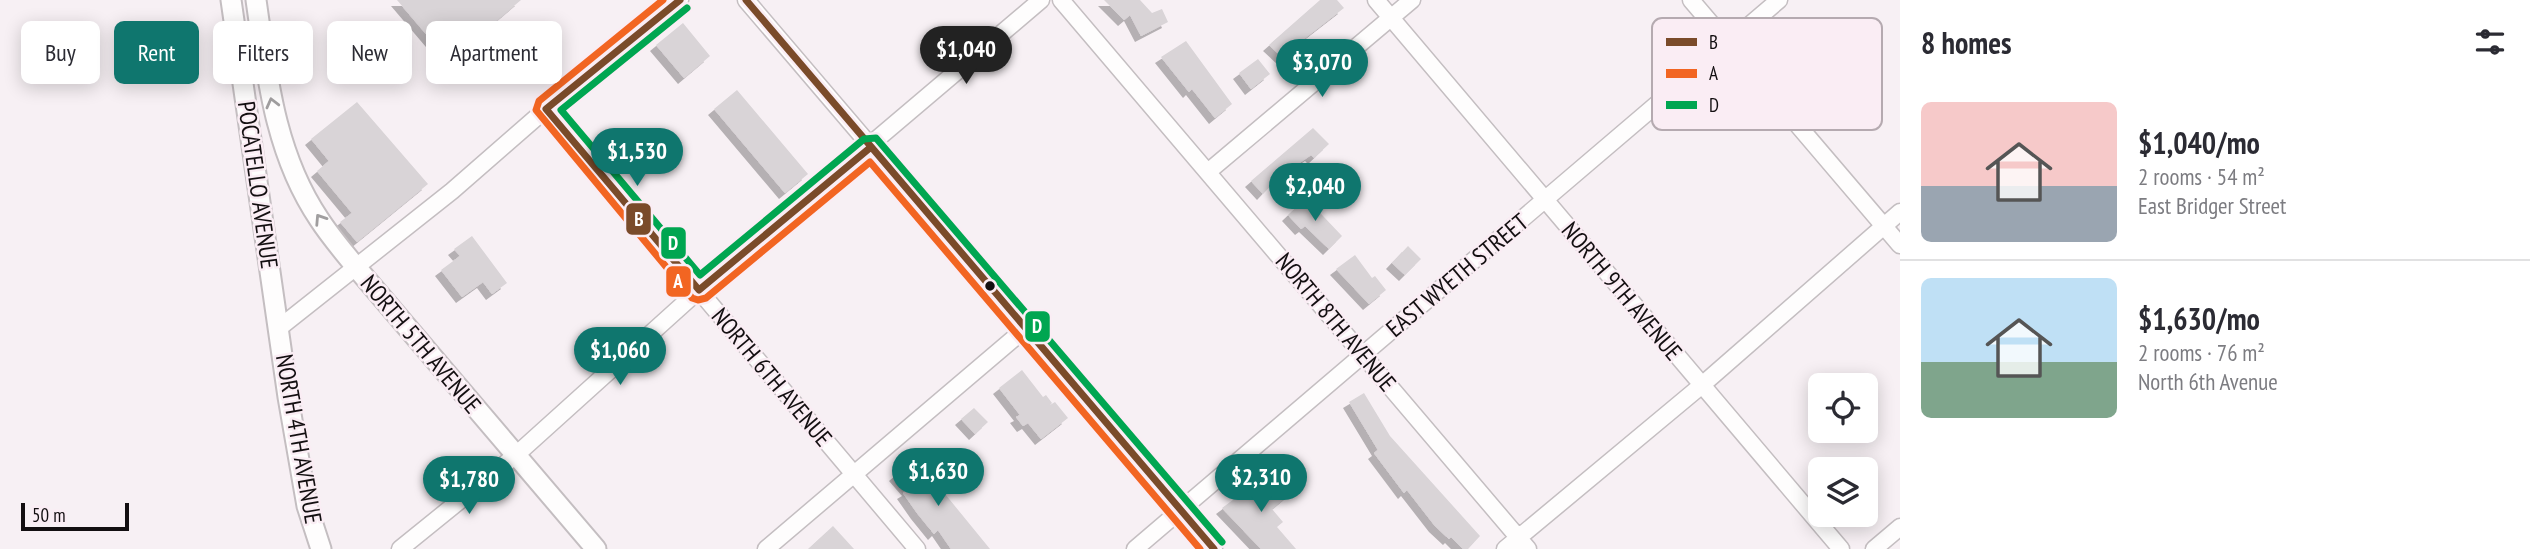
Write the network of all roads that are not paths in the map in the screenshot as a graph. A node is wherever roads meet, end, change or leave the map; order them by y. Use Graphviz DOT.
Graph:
graph roads {
  1 [pos="231,0"];
  2 [pos="256,0"];
  3 [pos="680,0"];
  4 [pos="746,0"];
  5 [pos="1041,0"];
  6 [pos="1061,0"];
  7 [pos="1376,0"];
  8 [pos="1412,0"];
  9 [pos="1691,0"];
  10 [pos="1779,0"];
  11 [pos="1391,18"];
  12 [pos="1706,18"];
  13 [pos="1758,18"];
  14 [pos="546,109"];
  15 [pos="1652,109"];
  16 [pos="1802,130"];
  17 [pos="871,147"];
  18 [pos="1209,171"];
  19 [pos="1546,201"];
  20 [pos="1900,212"];
  21 [pos="1884,226"];
  22 [pos="1900,244"];
  23 [pos="355,266"];
  24 [pos="699,290"];
  25 [pos="279,328"];
  26 [pos="1026,328"];
  27 [pos="1363,354"];
  28 [pos="1702,385"];
  29 [pos="516,455"];
  30 [pos="854,476"];
  31 [pos="1182,512"];
  32 [pos="1900,527"];
  33 [pos="1523,543"];
  34 [pos="321,549"];
  35 [pos="400,549"];
  36 [pos="596,549"];
  37 [pos="766,549"];
  38 [pos="917,549"];
  39 [pos="1135,549"];
  40 [pos="1214,549"];
  41 [pos="1505,549"];
  42 [pos="1841,549"];
  43 [pos="1874,549"];
  1 -- 25 [label="main road, POCATELLO AVENUE"];
  23 -- 2 [label="main road, POCATELLO AVENUE, one-way"];
  3 -- 14 [label="street"];
  4 -- 17 [label="street"];
  5 -- 17 [label="street"];
  6 -- 18 [label="street, NORTH 8TH AVENUE"];
  7 -- 11 [label="street, NORTH 9TH AVENUE"];
  8 -- 11 [label="street"];
  9 -- 12 [label="street"];
  10 -- 13 [label="street, EAST WYETH STREET"];
  11 -- 18 [label="street"];
  11 -- 19 [label="street, NORTH 9TH AVENUE"];
  14 -- 23 [label="street"];
  14 -- 24 [label="street, NORTH 6TH AVENUE"];
  15 -- 19 [label="street, EAST WYETH STREET"];
  16 -- 21 [label="street"];
  17 -- 24 [label="street"];
  17 -- 26 [label="street"];
  18 -- 27 [label="street, NORTH 8TH AVENUE"];
  19 -- 27 [label="street, EAST WYETH STREET"];
  19 -- 28 [label="street, NORTH 9TH AVENUE"];
  20 -- 21 [label="street"];
  21 -- 22 [label="street"];
  21 -- 28 [label="street"];
  23 -- 25 [label="street"];
  23 -- 29 [label="main road, NORTH 5TH AVENUE"];
  24 -- 29 [label="street"];
  24 -- 30 [label="street, NORTH 6TH AVENUE"];
  25 -- 34 [label="main road, NORTH 4TH AVENUE"];
  26 -- 30 [label="street"];
  26 -- 31 [label="street"];
  27 -- 31 [label="street, EAST WYETH STREET"];
  27 -- 33 [label="street, NORTH 8TH AVENUE"];
  28 -- 33 [label="street"];
  28 -- 42 [label="street, NORTH 9TH AVENUE"];
  29 -- 35 [label="street"];
  29 -- 36 [label="main road, NORTH 5TH AVENUE"];
  30 -- 37 [label="street"];
  30 -- 38 [label="street, NORTH 6TH AVENUE"];
  31 -- 39 [label="street, EAST WYETH STREET"];
  31 -- 40 [label="street"];
  32 -- 43 [label="street"];
  33 -- 41 [label="street"];
}
